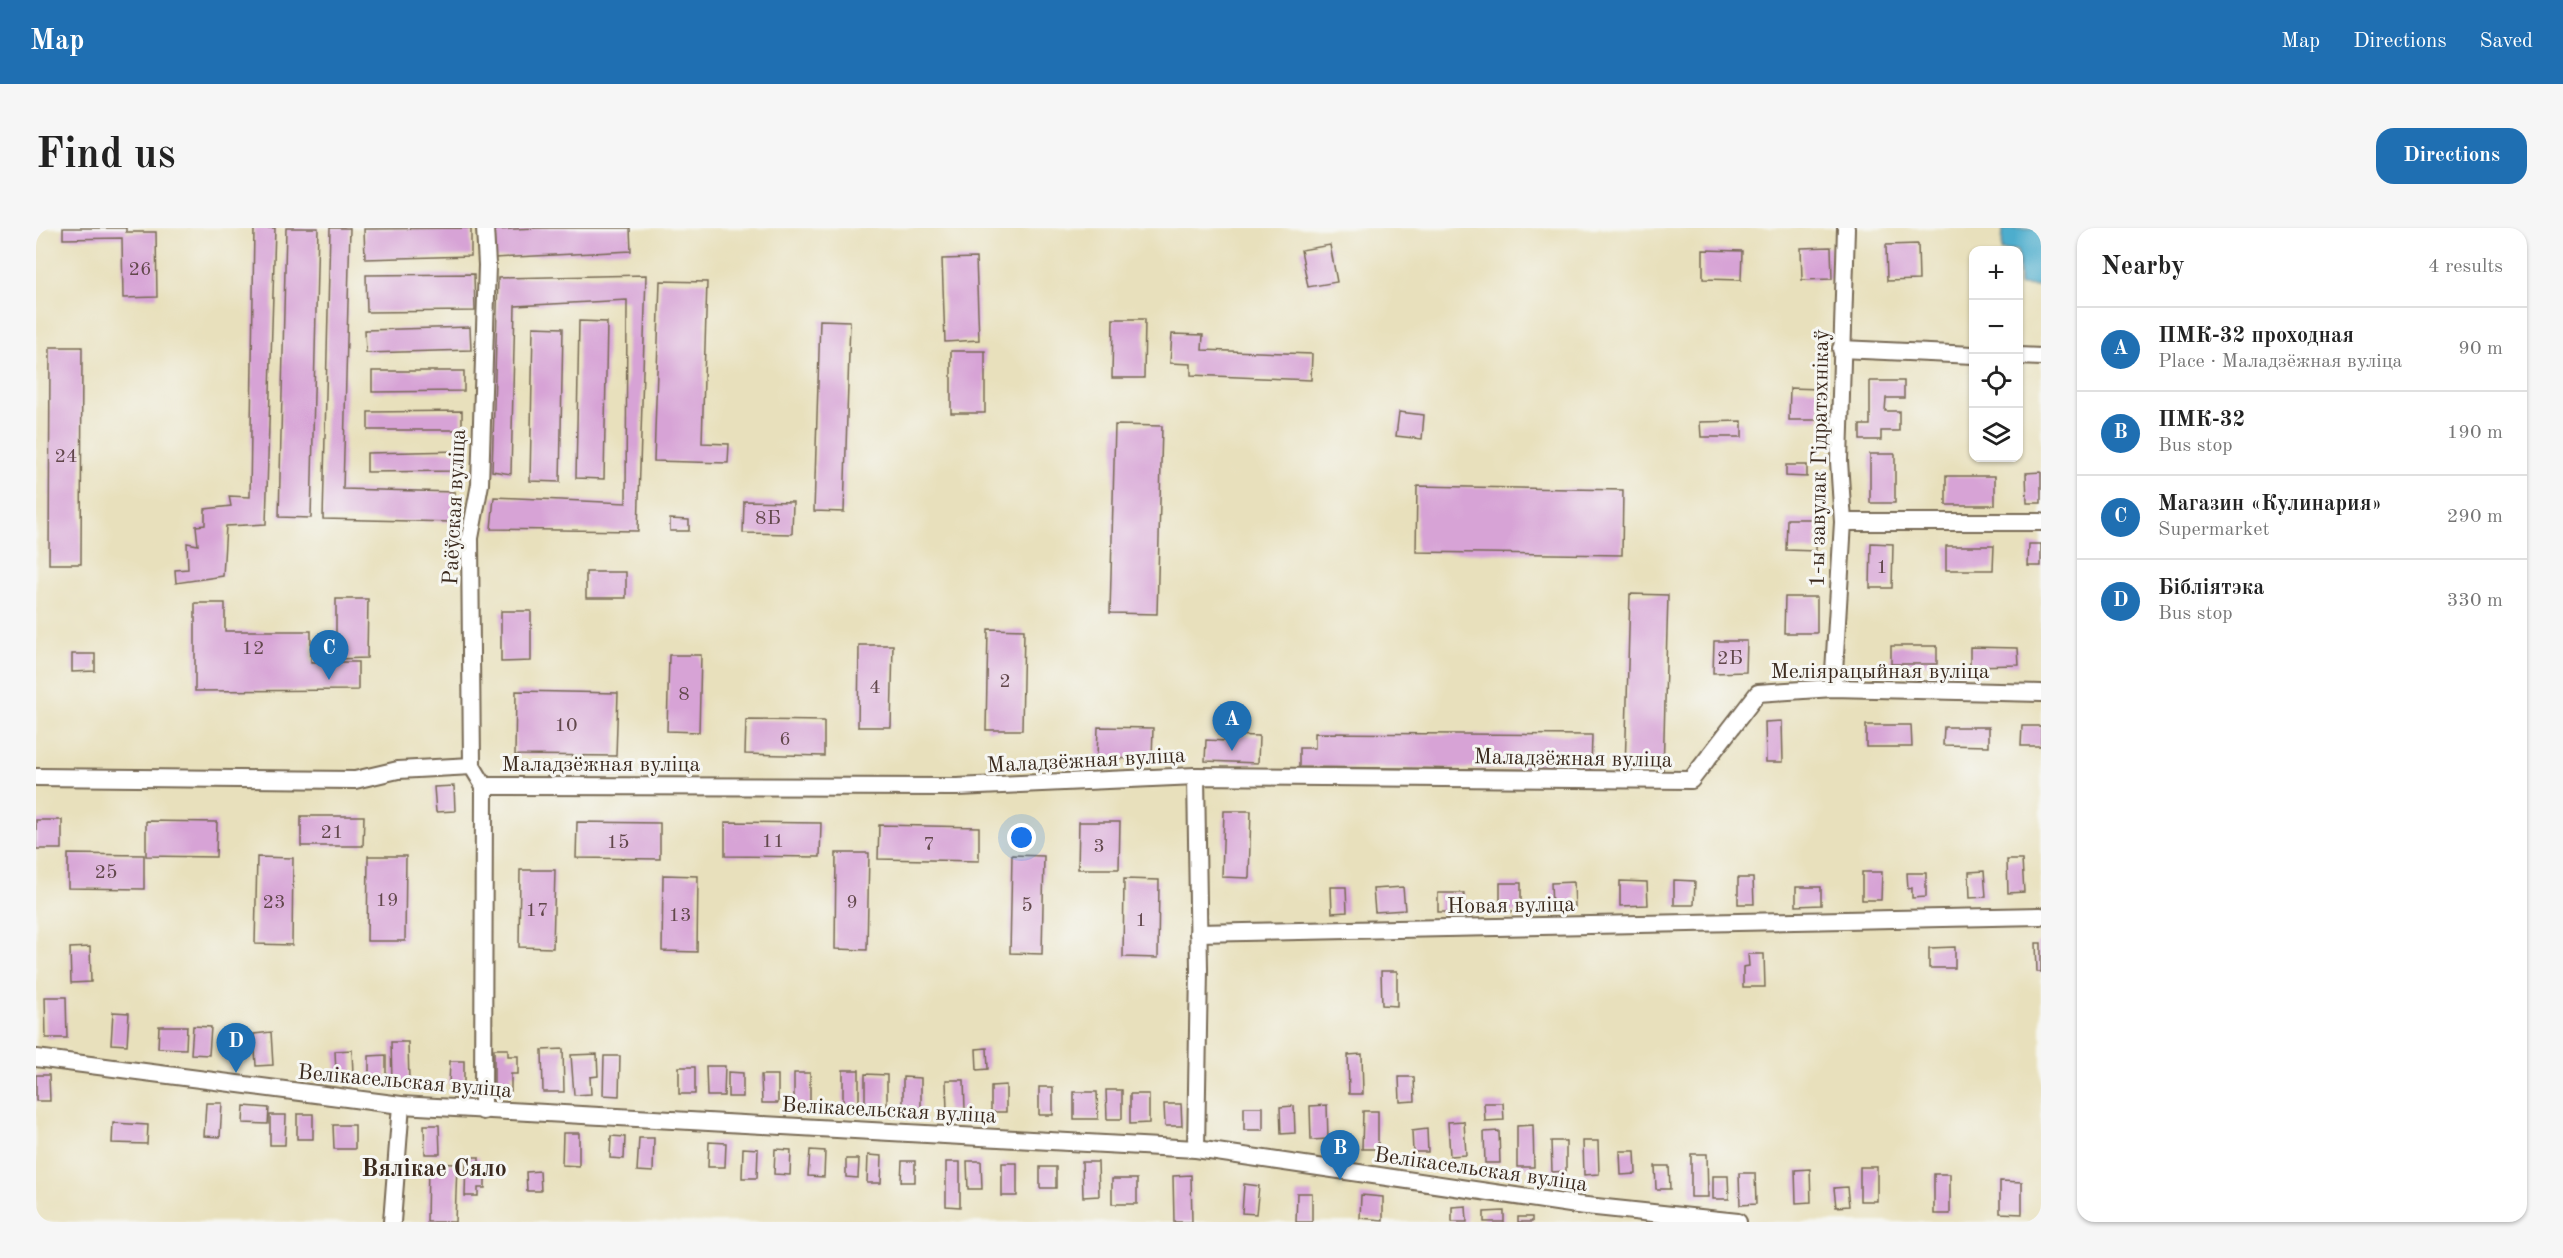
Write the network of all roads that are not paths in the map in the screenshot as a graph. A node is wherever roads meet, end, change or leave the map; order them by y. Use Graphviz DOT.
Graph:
graph roads {
  1 [pos="485,228"];
  2 [pos="1846,228"];
  3 [pos="1840,349"];
  4 [pos="1969,355"];
  5 [pos="2023,356"];
  6 [pos="2041,357"];
  7 [pos="1843,522"];
  8 [pos="2041,522"];
  9 [pos="1833,688"];
  10 [pos="2041,693"];
  11 [pos="472,766"];
  12 [pos="1196,776"];
  13 [pos="36,777"];
  14 [pos="1691,780"];
  15 [pos="484,786"];
  16 [pos="2041,916"];
  17 [pos="1198,933"];
  18 [pos="36,1058"];
  19 [pos="400,1105"];
  20 [pos="483,1111"];
  21 [pos="1196,1149"];
  22 [pos="392,1222"];
  23 [pos="1738,1222"];
  1 -- 11 [label="street, Раёўская вуліца"];
  2 -- 3 [label="street, 1-ы завулак Гідратэхнікаў"];
  3 -- 4 [label="street"];
  3 -- 7 [label="street, 1-ы завулак Гідратэхнікаў"];
  5 -- 6 [label="street"];
  7 -- 8 [label="street"];
  7 -- 9 [label="street, 1-ы завулак Гідратэхнікаў"];
  9 -- 10 [label="street, Меліярацыйная вуліца"];
  9 -- 14 [label="street, Меліярацыйная вуліца"];
  11 -- 13 [label="street, Маладзёжная вуліца"];
  11 -- 15 [label="street"];
  12 -- 14 [label="street, Маладзёжная вуліца"];
  12 -- 15 [label="street, Маладзёжная вуліца"];
  12 -- 17 [label="street"];
  15 -- 20 [label="street"];
  16 -- 17 [label="street, Новая вуліца"];
  17 -- 21 [label="street"];
  18 -- 19 [label="street, Велікасельская вуліца"];
  19 -- 20 [label="street, Велікасельская вуліца"];
  19 -- 22 [label="street"];
  20 -- 21 [label="street, Велікасельская вуліца"];
  21 -- 23 [label="street, Велікасельская вуліца"];
}
